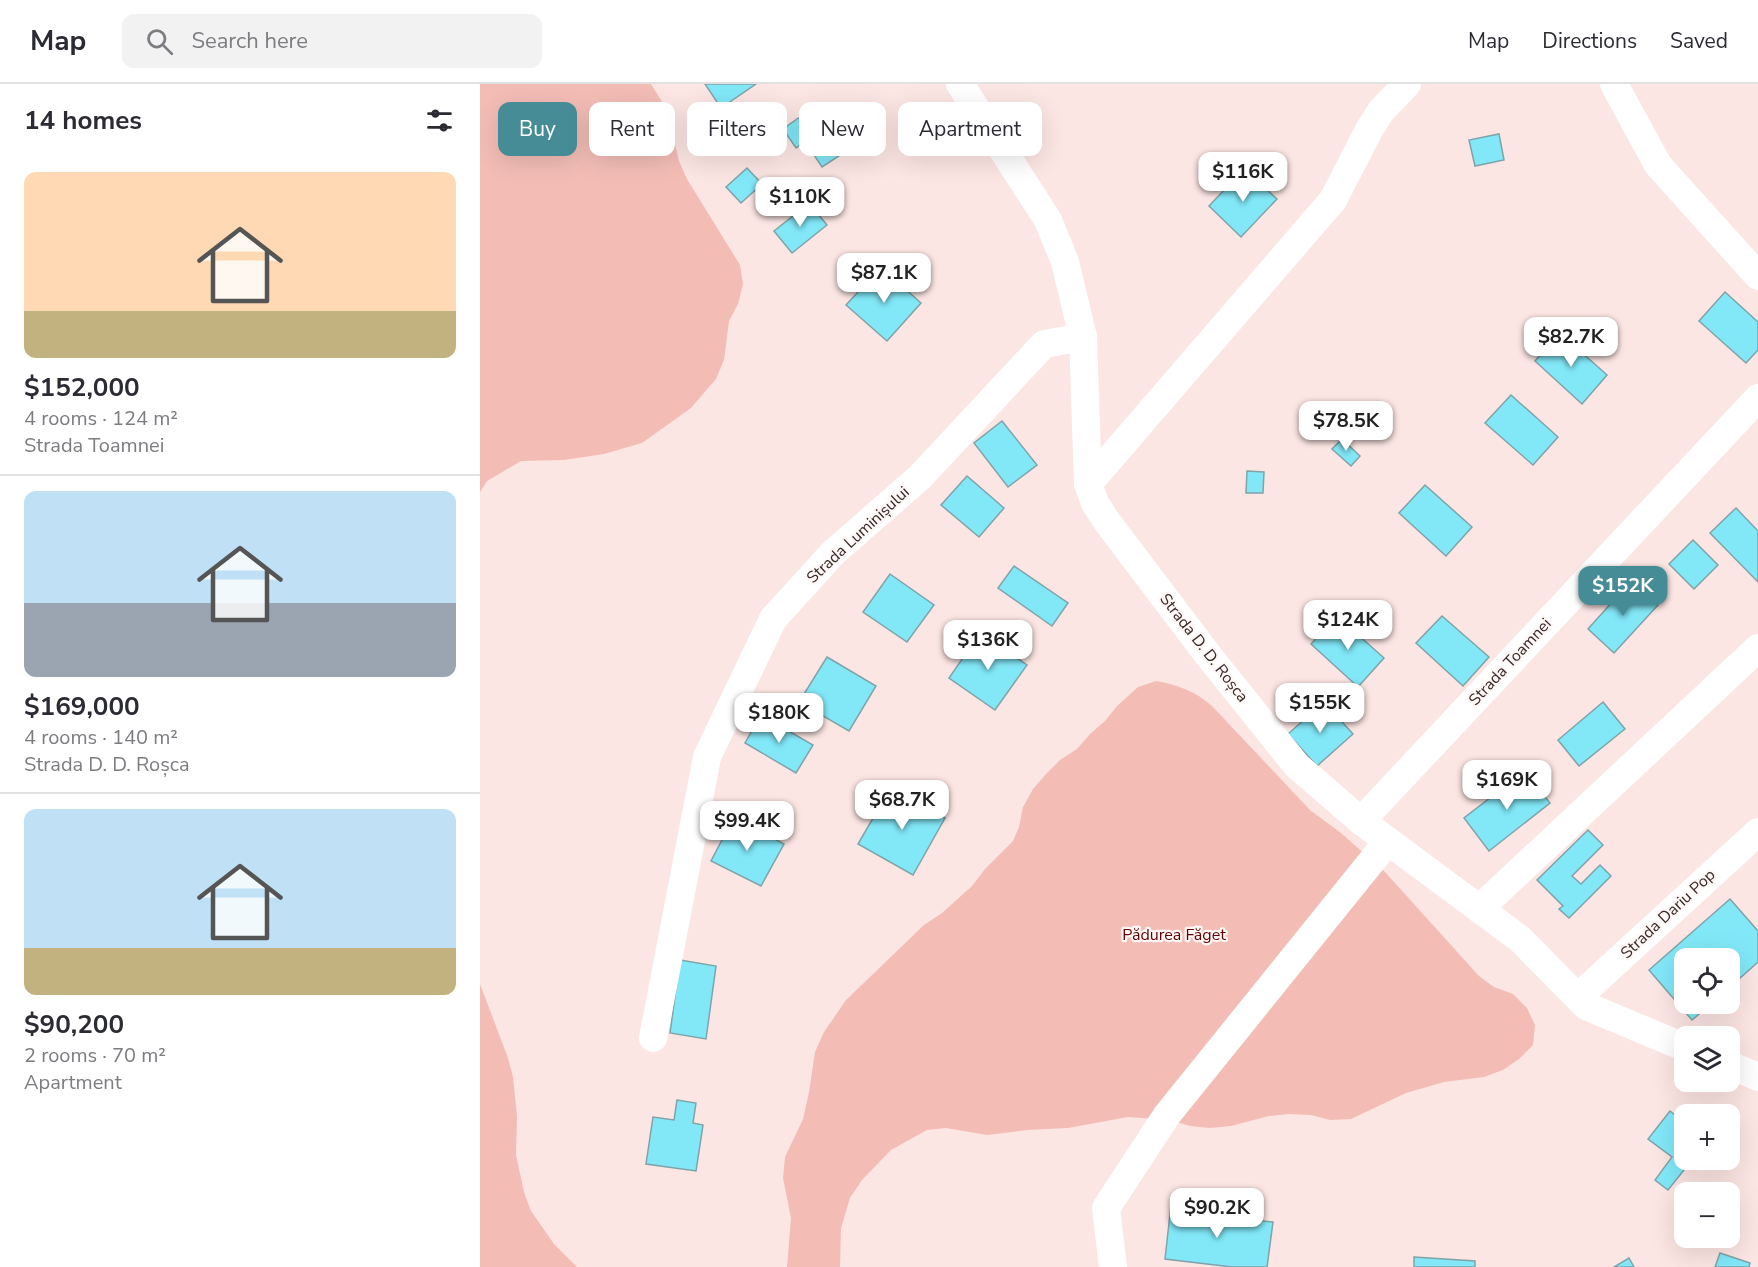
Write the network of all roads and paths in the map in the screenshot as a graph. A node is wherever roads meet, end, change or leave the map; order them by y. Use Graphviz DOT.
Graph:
graph roads {
  1 [pos="960,84"];
  2 [pos="1407,84"];
  3 [pos="1614,84"];
  4 [pos="1758,276"];
  5 [pos="1083,337"];
  6 [pos="1758,398"];
  7 [pos="1088,484"];
  8 [pos="1758,648"];
  9 [pos="1361,821"];
  10 [pos="1758,832"];
  11 [pos="1388,842"];
  12 [pos="1479,909"];
  13 [pos="1578,997"];
  14 [pos="653,1038"];
  15 [pos="1674,1043"];
  16 [pos="1740,1069"];
  17 [pos="1758,1077"];
  18 [pos="1113,1267"];
  1 -- 5 [label="street, Strada D. D. Roșca"];
  2 -- 7 [label="street"];
  3 -- 4 [label="street"];
  5 -- 7 [label="street, Strada D. D. Roșca"];
  5 -- 14 [label="street, Strada Luminișului"];
  6 -- 9 [label="street, Strada Toamnei"];
  7 -- 9 [label="street, Strada D. D. Roșca"];
  8 -- 12 [label="street"];
  9 -- 11 [label="street, Strada D. D. Roșca"];
  10 -- 13 [label="street, Strada Dariu Pop"];
  11 -- 12 [label="street, Strada D. D. Roșca"];
  11 -- 18 [label="street"];
  12 -- 13 [label="street, Strada D. D. Roșca"];
  13 -- 15 [label="street, Strada D. D. Roșca"];
  16 -- 17 [label="street"];
}
